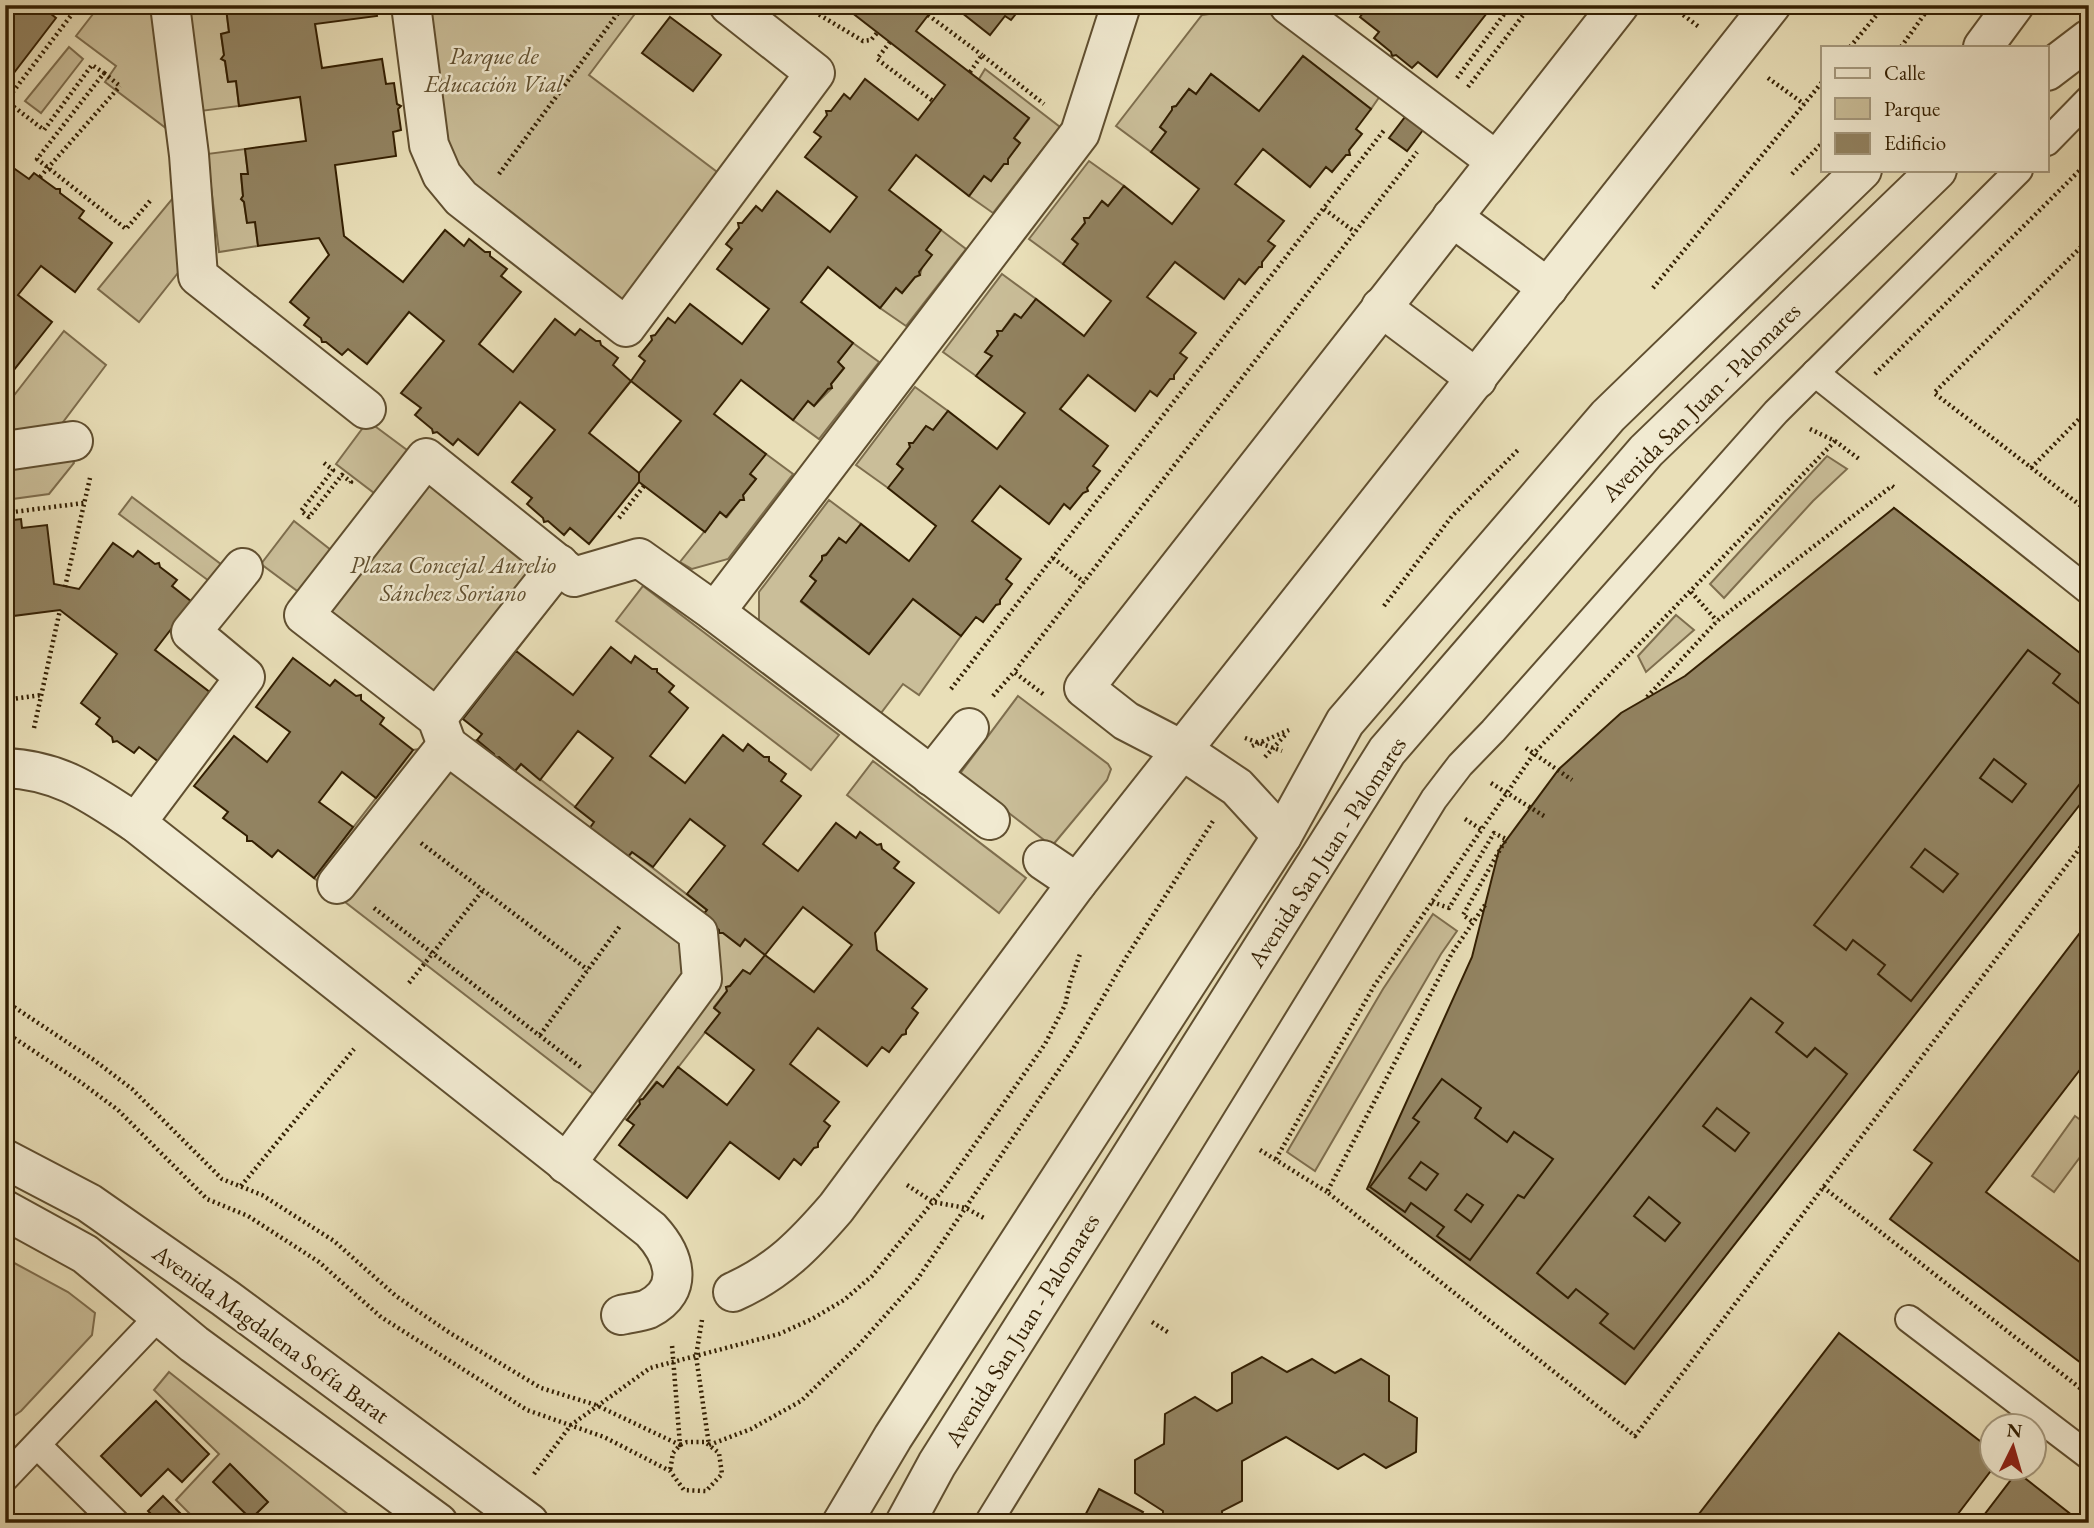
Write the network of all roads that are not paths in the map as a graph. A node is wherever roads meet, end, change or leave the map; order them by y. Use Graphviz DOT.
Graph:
graph roads {
  1 [pos="170,5"];
  2 [pos="411,5"];
  3 [pos="729,5"];
  4 [pos="1121,5"];
  5 [pos="1289,5"];
  6 [pos="1619,5"];
  7 [pos="1771,5"];
  8 [pos="2014,5"];
  9 [pos="2089,40"];
  10 [pos="1984,46"];
  11 [pos="2048,70"];
  12 [pos="2089,99"];
  13 [pos="2048,141"];
  14 [pos="1496,161"];
  15 [pos="1860,172"];
  16 [pos="1935,172"];
  17 [pos="2017,172"];
  18 [pos="1452,217"];
  19 [pos="1548,288"];
  20 [pos="1381,307"];
  21 [pos="1815,373"];
  22 [pos="1477,379"];
  23 [pos="366,409"];
  24 [pos="5,450"];
  25 [pos="83,455"];
  26 [pos="559,564"];
  27 [pos="243,568"];
  28 [pos="2089,591"];
  29 [pos="715,612"];
  30 [pos="969,728"];
  31 [pos="442,731"];
  32 [pos="1182,750"];
  33 [pos="5,768"];
  34 [pos="931,776"];
  35 [pos="990,820"];
  36 [pos="136,823"];
  37 [pos="1282,836"];
  38 [pos="1043,860"];
  39 [pos="339,883"];
  40 [pos="1077,883"];
  41 [pos="5,1159"];
  42 [pos="566,1164"];
  43 [pos="5,1210"];
  44 [pos="733,1292"];
  45 [pos="621,1315"];
  46 [pos="159,1316"];
  47 [pos="1909,1319"];
  48 [pos="37,1445"];
  49 [pos="2089,1456"];
  50 [pos="5,1478"];
  51 [pos="519,1515"];
  52 [pos="116,1523"];
  53 [pos="438,1523"];
  54 [pos="842,1523"];
  55 [pos="905,1523"];
  56 [pos="988,1523"];
  1 -- 23 [label="street"];
  2 -- 3 [label="street"];
  4 -- 29 [label="street"];
  5 -- 14 [label="street"];
  6 -- 14 [label="street"];
  7 -- 19 [label="street"];
  8 -- 10 [label="street"];
  9 -- 11 [label="street"];
  12 -- 13 [label="lane"];
  14 -- 18 [label="street"];
  15 -- 37 [label="street, Avenida San Juan - Palomares"];
  16 -- 55 [label="street, Avenida San Juan - Palomares"];
  17 -- 21 [label="lane"];
  18 -- 19 [label="street"];
  18 -- 20 [label="street"];
  19 -- 22 [label="street"];
  20 -- 22 [label="street"];
  20 -- 32 [label="street"];
  21 -- 28 [label="lane"];
  21 -- 56 [label="lane"];
  22 -- 32 [label="street"];
  24 -- 25 [label="street"];
  26 -- 29 [label="street"];
  26 -- 31 [label="street"];
  26 -- 31 [label="street"];
  27 -- 36 [label="street"];
  29 -- 34 [label="street"];
  30 -- 34 [label="street"];
  31 -- 39 [label="street"];
  31 -- 42 [label="street"];
  32 -- 37 [label="street"];
  32 -- 40 [label="street"];
  33 -- 36 [label="street"];
  34 -- 35 [label="street"];
  36 -- 42 [label="street"];
  37 -- 54 [label="street, Avenida San Juan - Palomares"];
  38 -- 40 [label="street"];
  40 -- 44 [label="street"];
  41 -- 51 [label="street, Avenida Magdalena Sofía Barat"];
  42 -- 45 [label="street"];
  43 -- 46 [label="street, Avenida Magdalena Sofía Barat"];
  46 -- 48 [label="lane"];
  46 -- 53 [label="street, Avenida Magdalena Sofía Barat"];
  47 -- 49 [label="lane"];
  48 -- 50 [label="lane"];
  48 -- 52 [label="lane"];
}
